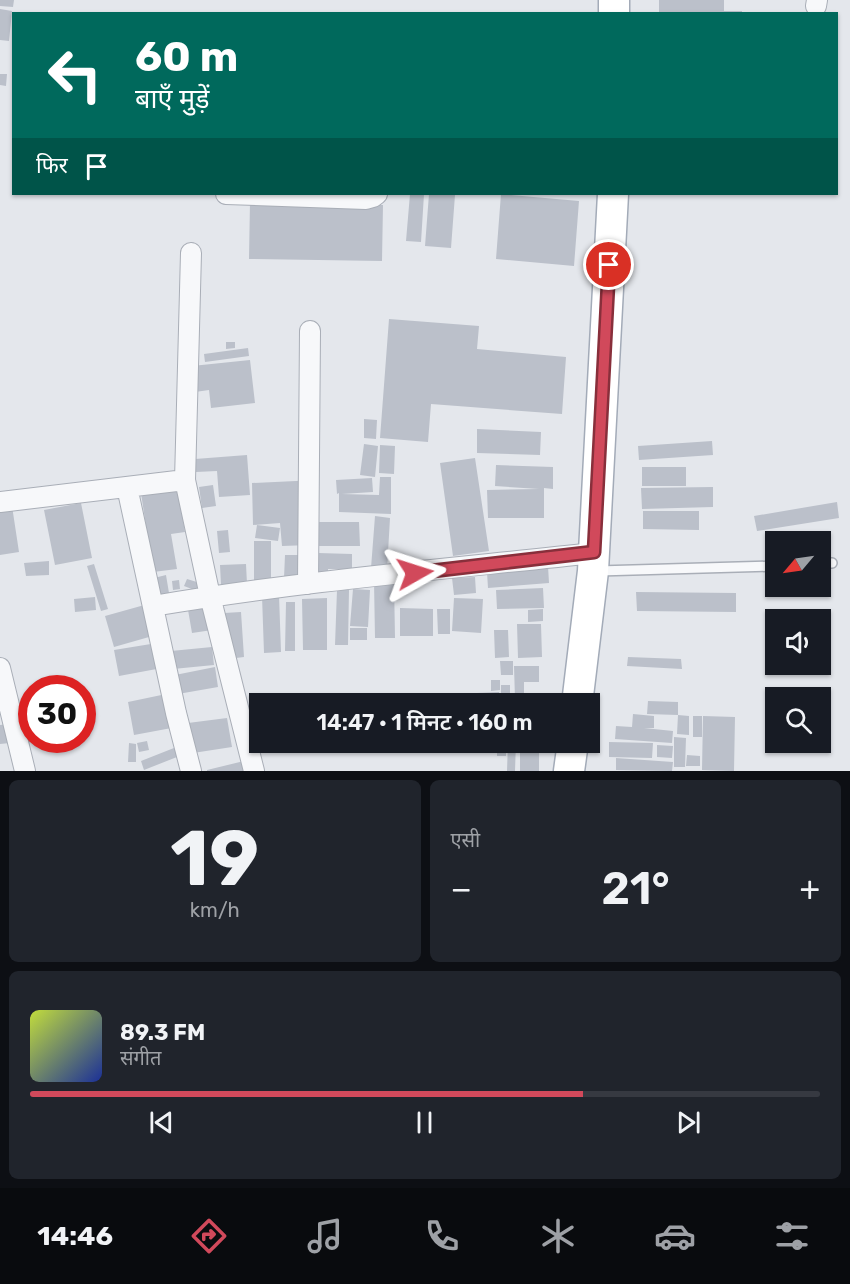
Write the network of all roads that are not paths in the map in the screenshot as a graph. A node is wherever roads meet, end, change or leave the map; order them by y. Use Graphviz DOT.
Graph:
graph roads {
  1 [pos="254,195"];
  2 [pos="376,195"];
  3 [pos="613,195"];
  4 [pos="191,253"];
  5 [pos="310,331"];
  6 [pos="185,480"];
  7 [pos="127,487"];
  8 [pos="0,502"];
  9 [pos="594,562"];
  10 [pos="765,566"];
  11 [pos="308,584"];
  12 [pos="210,596"];
  13 [pos="153,606"];
  14 [pos="0,668"];
  15 [pos="578,693"];
  16 [pos="571,753"];
  17 [pos="25,771"];
  18 [pos="191,771"];
  19 [pos="254,771"];
  20 [pos="569,771"];
  1 -- 2 [label="street"];
  3 -- 9 [label="main road"];
  4 -- 6 [label="street"];
  5 -- 11 [label="street"];
  6 -- 7 [label="street"];
  6 -- 12 [label="street"];
  7 -- 8 [label="street"];
  7 -- 13 [label="street"];
  9 -- 10 [label="lane"];
  9 -- 11 [label="street"];
  9 -- 15 [label="main road"];
  11 -- 12 [label="street"];
  12 -- 13 [label="street"];
  12 -- 19 [label="street"];
  13 -- 18 [label="street"];
  14 -- 17 [label="street"];
  16 -- 20 [label="main road"];
}
